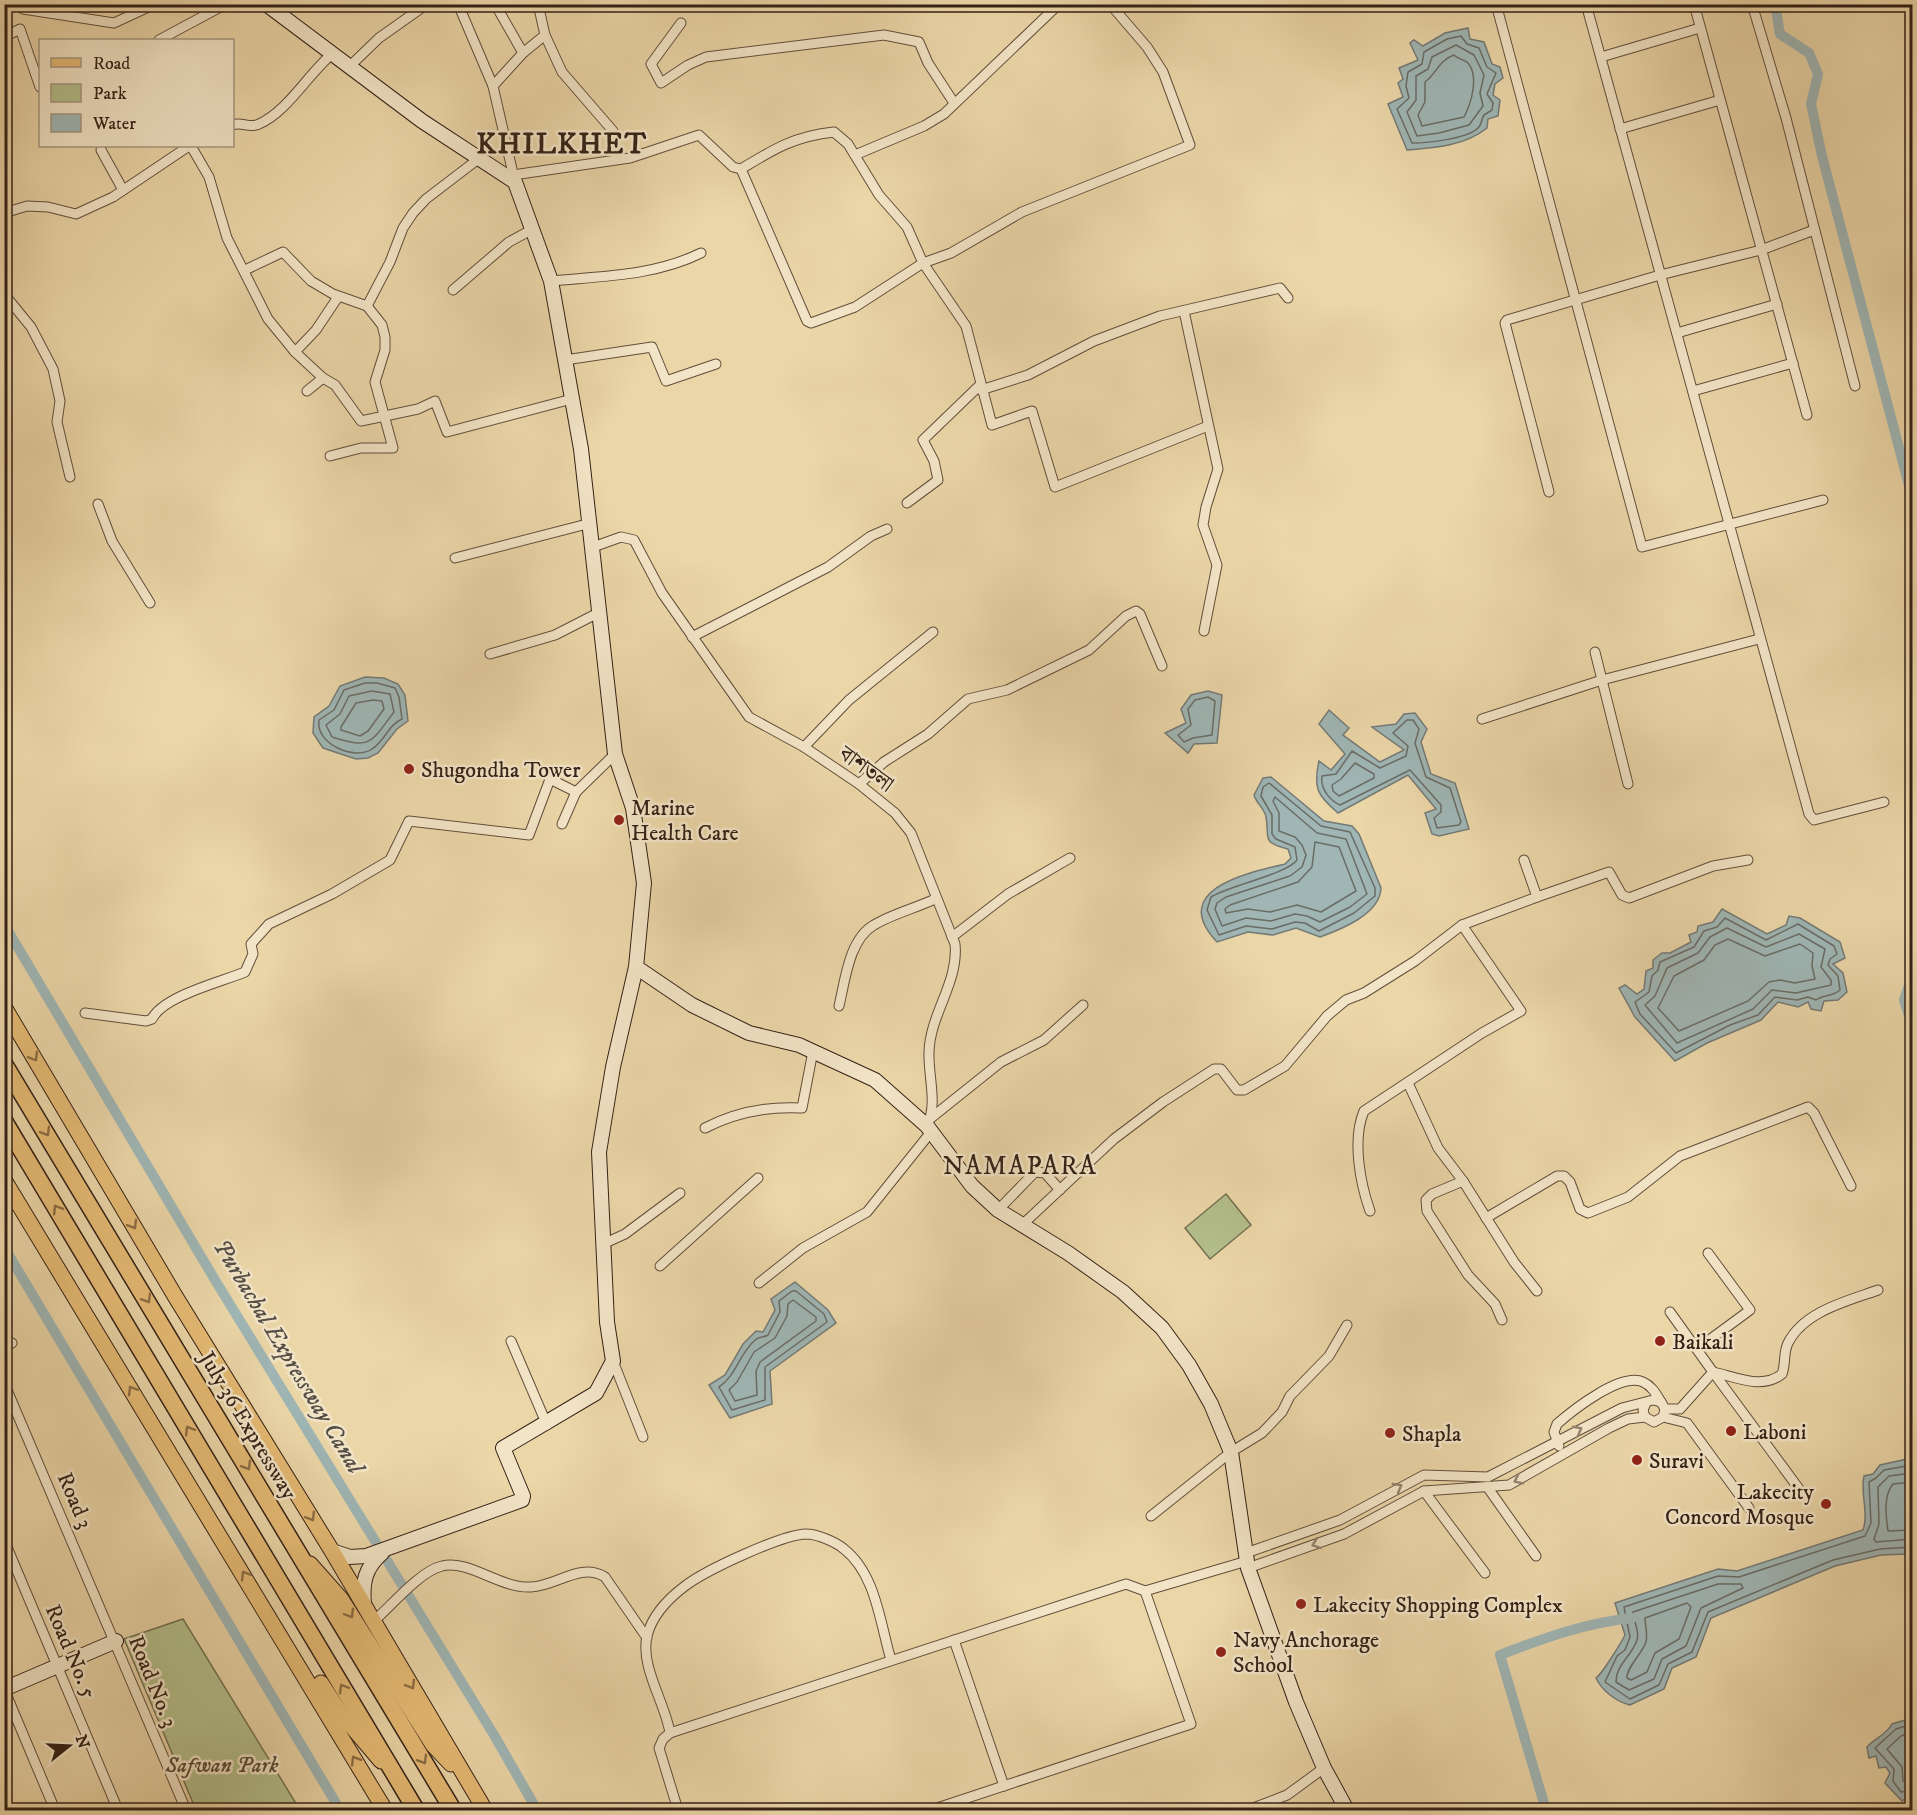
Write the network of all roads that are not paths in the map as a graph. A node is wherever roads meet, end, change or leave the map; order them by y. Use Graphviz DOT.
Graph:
graph roads {
  1 [pos="17,4"];
  2 [pos="155,4"];
  3 [pos="226,4"];
  4 [pos="266,4"];
  5 [pos="427,4"];
  6 [pos="458,4"];
  7 [pos="495,4"];
  8 [pos="538,4"];
  9 [pos="1059,4"];
  10 [pos="1110,4"];
  11 [pos="1496,4"];
  12 [pos="1586,4"];
  13 [pos="1694,4"];
  14 [pos="1752,4"];
  15 [pos="681,23"];
  16 [pos="1700,27"];
  17 [pos="545,35"];
  18 [pos="4,37"];
  19 [pos="161,39"];
  20 [pos="333,53"];
  21 [pos="523,53"];
  22 [pos="1600,57"];
  23 [pos="350,66"];
  24 [pos="39,84"];
  25 [pos="493,86"];
  26 [pos="1720,100"];
  27 [pos="954,103"];
  28 [pos="234,124"];
  29 [pos="1620,129"];
  30 [pos="613,131"];
  31 [pos="188,147"];
  32 [pos="191,147"];
  33 [pos="101,150"];
  34 [pos="855,155"];
  35 [pos="477,160"];
  36 [pos="741,169"];
  37 [pos="514,179"];
  38 [pos="123,190"];
  39 [pos="4,213"];
  40 [pos="531,230"];
  41 [pos="1814,230"];
  42 [pos="1761,250"];
  43 [pos="701,254"];
  44 [pos="923,263"];
  45 [pos="244,270"];
  46 [pos="1660,275"];
  47 [pos="551,281"];
  48 [pos="453,290"];
  49 [pos="4,294"];
  50 [pos="338,297"];
  51 [pos="1288,298"];
  52 [pos="1576,299"];
  53 [pos="1777,304"];
  54 [pos="367,306"];
  55 [pos="1185,311"];
  56 [pos="1677,333"];
  57 [pos="295,352"];
  58 [pos="565,360"];
  59 [pos="1793,363"];
  60 [pos="716,364"];
  61 [pos="323,378"];
  62 [pos="1856,386"];
  63 [pos="980,388"];
  64 [pos="307,391"];
  65 [pos="1693,391"];
  66 [pos="572,399"];
  67 [pos="1807,414"];
  68 [pos="385,415"];
  69 [pos="1208,426"];
  70 [pos="330,456"];
  71 [pos="70,477"];
  72 [pos="1549,492"];
  73 [pos="1823,500"];
  74 [pos="907,503"];
  75 [pos="98,504"];
  76 [pos="591,523"];
  77 [pos="1728,526"];
  78 [pos="887,529"];
  79 [pos="593,547"];
  80 [pos="455,558"];
  81 [pos="150,603"];
  82 [pos="598,613"];
  83 [pos="1204,631"];
  84 [pos="933,632"];
  85 [pos="692,637"];
  86 [pos="1759,639"];
  87 [pos="1595,651"];
  88 [pos="490,654"];
  89 [pos="1162,666"];
  90 [pos="1602,680"];
  91 [pos="1482,719"];
  92 [pos="804,747"];
  93 [pos="615,754"];
  94 [pos="859,784"];
  95 [pos="1628,784"];
  96 [pos="576,792"];
  97 [pos="1884,802"];
  98 [pos="562,824"];
  99 [pos="1070,858"];
  100 [pos="1524,860"];
  101 [pos="1748,860"];
  102 [pos="1537,897"];
  103 [pos="935,899"];
  104 [pos="1462,925"];
  105 [pos="952,937"];
  106 [pos="636,967"];
  107 [pos="1083,1005"];
  108 [pos="839,1006"];
  109 [pos="4,1007"];
  110 [pos="85,1013"];
  111 [pos="813,1051"];
  112 [pos="4,1064"];
  113 [pos="1408,1083"];
  114 [pos="4,1121"];
  115 [pos="930,1125"];
  116 [pos="705,1128"];
  117 [pos="758,1178"];
  118 [pos="4,1180"];
  119 [pos="1463,1181"];
  120 [pos="1851,1186"];
  121 [pos="1060,1191"];
  122 [pos="680,1193"];
  123 [pos="998,1210"];
  124 [pos="1370,1211"];
  125 [pos="1486,1218"];
  126 [pos="1022,1225"];
  127 [pos="603,1244"];
  128 [pos="1708,1253"];
  129 [pos="660,1266"];
  130 [pos="759,1282"];
  131 [pos="1878,1290"];
  132 [pos="1537,1292"];
  133 [pos="1670,1312"];
  134 [pos="1502,1320"];
  135 [pos="1347,1325"];
  136 [pos="511,1341"];
  137 [pos="1697,1349"];
  138 [pos="613,1361"];
  139 [pos="1713,1372"];
  140 [pos="4,1383"];
  141 [pos="1646,1403"];
  142 [pos="1663,1409"];
  143 [pos="1645,1417"];
  144 [pos="547,1425"];
  145 [pos="643,1437"];
  146 [pos="1556,1442"];
  147 [pos="1231,1452"];
  148 [pos="1563,1453"];
  149 [pos="1450,1475"];
  150 [pos="1488,1488"];
  151 [pos="1450,1490"];
  152 [pos="1424,1491"];
  153 [pos="1802,1493"];
  154 [pos="1376,1501"];
  155 [pos="1749,1508"];
  156 [pos="1383,1512"];
  157 [pos="1151,1516"];
  158 [pos="1340,1520"];
  159 [pos="1344,1533"];
  160 [pos="4,1540"];
  161 [pos="332,1551"];
  162 [pos="384,1551"];
  163 [pos="300,1553"];
  164 [pos="1536,1556"];
  165 [pos="1247,1561"];
  166 [pos="1485,1573"];
  167 [pos="1145,1592"];
  168 [pos="261,1600"];
  169 [pos="364,1605"];
  170 [pos="374,1621"];
  171 [pos="115,1637"];
  172 [pos="647,1638"];
  173 [pos="954,1640"];
  174 [pos="891,1660"];
  175 [pos="56,1662"];
  176 [pos="4,1679"];
  177 [pos="4,1689"];
  178 [pos="670,1733"];
  179 [pos="1324,1768"];
  180 [pos="465,1774"];
  181 [pos="396,1776"];
  182 [pos="1004,1786"];
  183 [pos="55,1810"];
  184 [pos="118,1810"];
  185 [pos="186,1810"];
  186 [pos="385,1810"];
  187 [pos="416,1810"];
  188 [pos="453,1810"];
  189 [pos="486,1810"];
  190 [pos="678,1810"];
  191 [pos="931,1810"];
  192 [pos="1248,1810"];
  193 [pos="1347,1810"];
  1 -- 2 [label="street"];
  3 -- 19 [label="street"];
  4 -- 20 [label="street"];
  5 -- 23 [label="street"];
  6 -- 25 [label="street"];
  7 -- 21 [label="street"];
  8 -- 17 [label="street"];
  9 -- 27 [label="street"];
  10 -- 44 [label="street"];
  11 -- 52 [label="street"];
  12 -- 22 [label="street"];
  13 -- 16 [label="street"];
  14 -- 41 [label="street"];
  15 -- 27 [label="street"];
  16 -- 22 [label="street"];
  16 -- 26 [label="street"];
  17 -- 21 [label="street"];
  17 -- 30 [label="street"];
  18 -- 24 [label="street"];
  20 -- 23 [label="street"];
  20 -- 28 [label="street"];
  21 -- 25 [label="street"];
  22 -- 29 [label="street"];
  23 -- 35 [label="street"];
  25 -- 37 [label="street"];
  26 -- 29 [label="street"];
  26 -- 42 [label="street"];
  27 -- 34 [label="street"];
  29 -- 46 [label="street"];
  31 -- 38 [label="street"];
  32 -- 45 [label="street"];
  33 -- 38 [label="street"];
  34 -- 36 [label="street"];
  34 -- 44 [label="street"];
  35 -- 37 [label="street"];
  35 -- 54 [label="street"];
  36 -- 37 [label="street"];
  36 -- 44 [label="street"];
  37 -- 40 [label="street"];
  38 -- 39 [label="street"];
  40 -- 47 [label="street"];
  40 -- 48 [label="street"];
  41 -- 42 [label="street"];
  41 -- 62 [label="street"];
  42 -- 46 [label="street"];
  42 -- 53 [label="street"];
  43 -- 47 [label="street"];
  44 -- 63 [label="street"];
  45 -- 50 [label="street"];
  45 -- 57 [label="street"];
  46 -- 52 [label="street"];
  46 -- 56 [label="street"];
  47 -- 58 [label="street"];
  49 -- 71 [label="street"];
  50 -- 54 [label="street"];
  50 -- 57 [label="street"];
  51 -- 55 [label="street"];
  52 -- 72 [label="street"];
  52 -- 77 [label="street"];
  53 -- 56 [label="street"];
  53 -- 59 [label="street"];
  54 -- 68 [label="street"];
  55 -- 63 [label="street"];
  55 -- 69 [label="street"];
  56 -- 65 [label="street"];
  57 -- 61 [label="street"];
  58 -- 60 [label="street"];
  58 -- 66 [label="street"];
  59 -- 65 [label="street"];
  59 -- 67 [label="street"];
  61 -- 64 [label="street"];
  61 -- 68 [label="street"];
  63 -- 69 [label="street"];
  63 -- 74 [label="street"];
  65 -- 77 [label="street"];
  66 -- 68 [label="street"];
  66 -- 76 [label="street"];
  68 -- 70 [label="street"];
  69 -- 83 [label="street"];
  73 -- 77 [label="street"];
  75 -- 81 [label="street"];
  76 -- 79 [label="street"];
  76 -- 80 [label="street"];
  77 -- 86 [label="street"];
  78 -- 85 [label="street"];
  79 -- 82 [label="street"];
  79 -- 85 [label="street, বাশতলা"];
  82 -- 88 [label="street"];
  82 -- 93 [label="street"];
  84 -- 92 [label="street"];
  85 -- 92 [label="street, বাশতলা"];
  86 -- 90 [label="street"];
  86 -- 97 [label="street"];
  87 -- 90 [label="street"];
  89 -- 94 [label="street"];
  90 -- 91 [label="street"];
  90 -- 95 [label="street"];
  92 -- 94 [label="street, বাশতলা"];
  93 -- 96 [label="street"];
  93 -- 106 [label="street"];
  94 -- 103 [label="street, বাশতলা"];
  96 -- 98 [label="street"];
  96 -- 110 [label="street"];
  99 -- 105 [label="street"];
  100 -- 102 [label="street"];
  101 -- 102 [label="street"];
  102 -- 104 [label="street"];
  103 -- 105 [label="street, বাশতলা"];
  103 -- 108 [label="street"];
  104 -- 113 [label="street"];
  104 -- 121 [label="street"];
  105 -- 115 [label="street, বাশতলা"];
  106 -- 111 [label="street"];
  106 -- 127 [label="street"];
  107 -- 115 [label="street"];
  109 -- 161 [label="main road, one-way"];
  111 -- 115 [label="street"];
  111 -- 116 [label="street"];
  112 -- 163 [label="highway, July 36 Expressway, one-way"];
  113 -- 119 [label="street"];
  113 -- 124 [label="street"];
  181 -- 114 [label="highway, one-way"];
  115 -- 123 [label="street"];
  115 -- 130 [label="street"];
  117 -- 129 [label="street"];
  168 -- 118 [label="main road, one-way"];
  119 -- 125 [label="street"];
  119 -- 134 [label="street"];
  120 -- 125 [label="street"];
  121 -- 123 [label="street"];
  121 -- 126 [label="street"];
  122 -- 127 [label="street"];
  123 -- 126 [label="street"];
  125 -- 132 [label="street"];
  126 -- 147 [label="street"];
  127 -- 138 [label="street"];
  128 -- 137 [label="street"];
  131 -- 139 [label="street"];
  133 -- 137 [label="street"];
  135 -- 147 [label="street"];
  136 -- 144 [label="street"];
  137 -- 139 [label="street"];
  138 -- 144 [label="street"];
  138 -- 145 [label="street"];
  139 -- 142 [label="street"];
  139 -- 153 [label="street"];
  140 -- 171 [label="street, Road 3"];
  141 -- 142 [label="street"];
  141 -- 143 [label="street"];
  146 -- 141 [label="street, one-way"];
  142 -- 143 [label="street"];
  142 -- 146 [label="street"];
  142 -- 155 [label="street"];
  143 -- 148 [label="street"];
  144 -- 162 [label="street"];
  146 -- 148 [label="street"];
  146 -- 149 [label="street"];
  147 -- 157 [label="street"];
  147 -- 165 [label="street"];
  148 -- 150 [label="street, one-way"];
  149 -- 151 [label="street"];
  154 -- 149 [label="street, one-way"];
  150 -- 151 [label="street"];
  150 -- 164 [label="street"];
  151 -- 152 [label="street"];
  152 -- 156 [label="street"];
  152 -- 166 [label="street"];
  154 -- 156 [label="street"];
  154 -- 158 [label="street"];
  156 -- 159 [label="street"];
  158 -- 159 [label="street"];
  158 -- 165 [label="street"];
  159 -- 165 [label="street, one-way"];
  160 -- 175 [label="street, Road No. 5"];
  161 -- 162 [label="street"];
  161 -- 169 [label="main road"];
  162 -- 169 [label="street"];
  163 -- 180 [label="main road, one-way"];
  163 -- 188 [label="highway, July 36 Expressway, one-way"];
  165 -- 167 [label="street"];
  165 -- 179 [label="street"];
  167 -- 173 [label="street"];
  167 -- 182 [label="street"];
  168 -- 181 [label="main road"];
  186 -- 168 [label="main road, one-way"];
  169 -- 170 [label="main road"];
  170 -- 172 [label="street"];
  170 -- 180 [label="main road, one-way"];
  171 -- 175 [label="street"];
  171 -- 185 [label="street, Road No. 3"];
  172 -- 174 [label="street"];
  172 -- 178 [label="street"];
  173 -- 174 [label="street"];
  173 -- 182 [label="street"];
  174 -- 178 [label="street"];
  175 -- 176 [label="street"];
  175 -- 177 [label="street"];
  175 -- 184 [label="street, Road No. 5"];
  177 -- 183 [label="street"];
  178 -- 190 [label="street"];
  179 -- 192 [label="street"];
  179 -- 193 [label="street"];
  180 -- 189 [label="main road"];
  181 -- 187 [label="highway"];
  182 -- 191 [label="street"];
}
